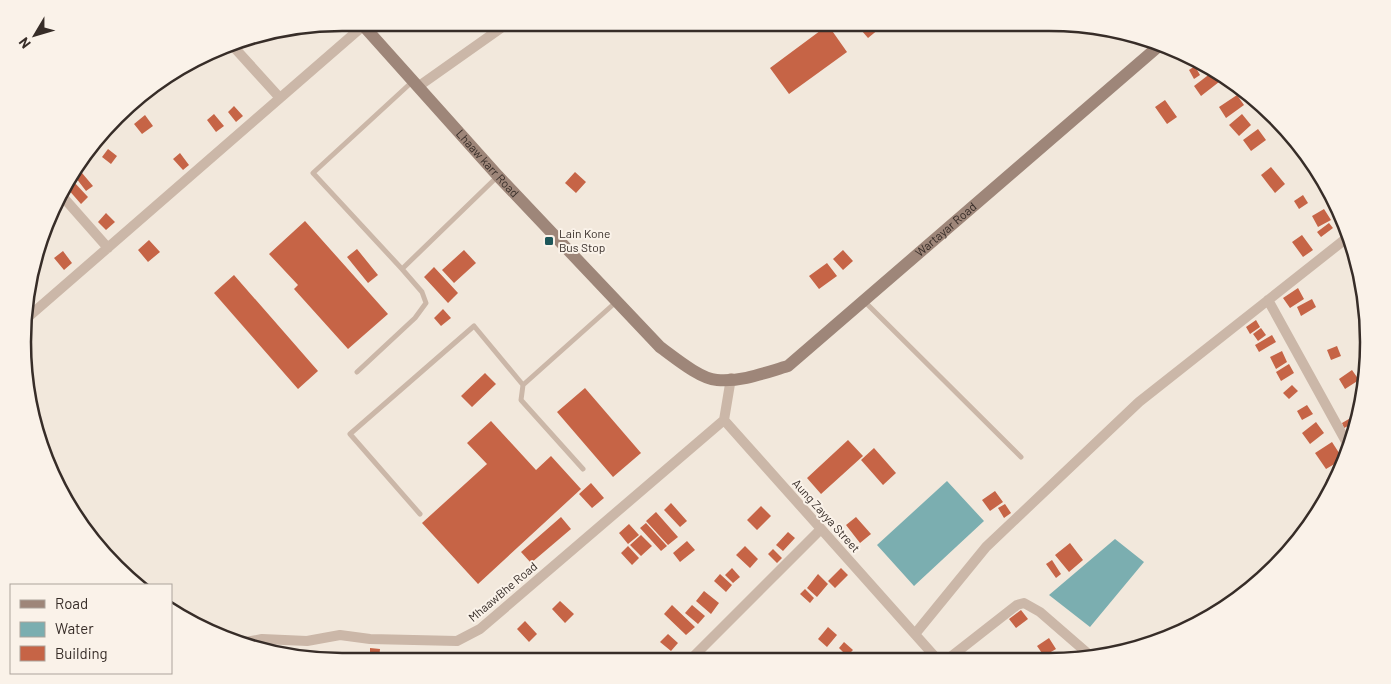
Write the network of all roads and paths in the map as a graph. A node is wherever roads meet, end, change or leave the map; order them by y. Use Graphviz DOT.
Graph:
graph roads {
  1 [pos="354,31"];
  2 [pos="368,31"];
  3 [pos="495,31"];
  4 [pos="236,50"];
  5 [pos="1154,50"];
  6 [pos="416,84"];
  7 [pos="280,98"];
  8 [pos="498,176"];
  9 [pos="66,200"];
  10 [pos="1343,241"];
  11 [pos="108,248"];
  12 [pos="402,269"];
  13 [pos="864,300"];
  14 [pos="1268,300"];
  15 [pos="617,301"];
  16 [pos="33,313"];
  17 [pos="357,372"];
  18 [pos="731,378"];
  19 [pos="715,380"];
  20 [pos="523,385"];
  21 [pos="724,420"];
  22 [pos="1344,438"];
  23 [pos="1021,457"];
  24 [pos="583,470"];
  25 [pos="420,514"];
  26 [pos="821,529"];
  27 [pos="915,634"];
  28 [pos="256,640"];
  29 [pos="1084,651"];
  30 [pos="697,653"];
  31 [pos="932,653"];
  32 [pos="956,653"];
  1 -- 7 [label="street"];
  2 -- 6 [label="street, Lhaaw karr Road"];
  3 -- 6 [label="street"];
  4 -- 7 [label="street"];
  5 -- 13 [label="street, Wartayar Road"];
  6 -- 8 [label="street, Lhaaw karr Road"];
  6 -- 12 [label="lane"];
  7 -- 11 [label="street"];
  8 -- 12 [label="lane"];
  8 -- 15 [label="street, Lhaaw karr Road"];
  9 -- 11 [label="street"];
  10 -- 14 [label="street"];
  11 -- 16 [label="street"];
  12 -- 17 [label="lane"];
  13 -- 18 [label="street, Wartayar Road"];
  13 -- 23 [label="lane"];
  14 -- 22 [label="street"];
  14 -- 27 [label="street"];
  15 -- 19 [label="street, Lhaaw karr Road"];
  15 -- 20 [label="lane"];
  18 -- 19 [label="street, Wartayar Road"];
  18 -- 21 [label="street"];
  20 -- 24 [label="lane"];
  20 -- 25 [label="lane"];
  21 -- 26 [label="street, Aung Zayya Street"];
  21 -- 28 [label="street, MhaawBhe Road"];
  26 -- 27 [label="street, Aung Zayya Street"];
  26 -- 30 [label="street"];
  27 -- 31 [label="street, Aung Zayya Street"];
  29 -- 32 [label="street"];
}
